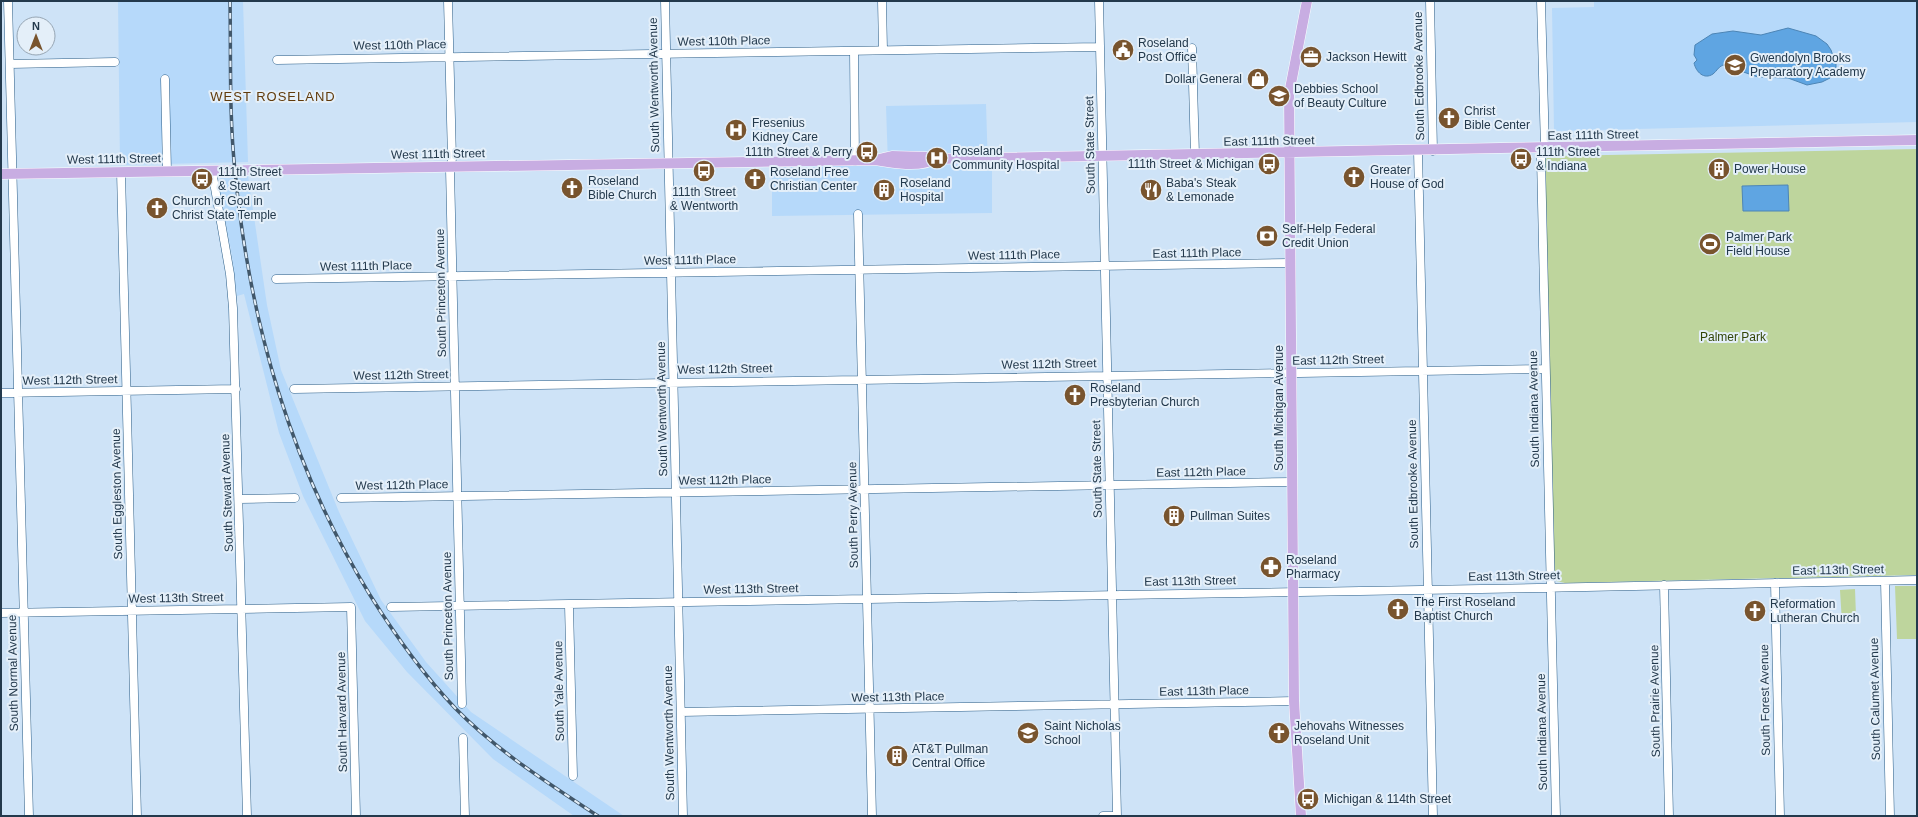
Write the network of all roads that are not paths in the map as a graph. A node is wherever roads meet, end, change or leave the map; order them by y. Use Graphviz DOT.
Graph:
graph roads {
  1 [pos="8,1"];
  2 [pos="448,1"];
  3 [pos="665,1"];
  4 [pos="882,1"];
  5 [pos="1099,1"];
  6 [pos="1307,1"];
  7 [pos="1430,1"];
  8 [pos="1540,1"];
  9 [pos="1100,47"];
  10 [pos="1192,48"];
  11 [pos="883,50"];
  12 [pos="854,51"];
  13 [pos="666,53"];
  14 [pos="449,56"];
  15 [pos="277,60"];
  16 [pos="115,62"];
  17 [pos="10,64"];
  18 [pos="165,79"];
  19 [pos="1917,140"];
  20 [pos="1545,149"];
  21 [pos="1418,151"];
  22 [pos="1433,151"];
  23 [pos="1290,153"];
  24 [pos="1195,155"];
  25 [pos="1102,156"];
  26 [pos="855,161"];
  27 [pos="668,164"];
  28 [pos="450,167"];
  29 [pos="167,171"];
  30 [pos="212,171"];
  31 [pos="121,172"];
  32 [pos="1,174"];
  33 [pos="12,174"];
  34 [pos="858,214"];
  35 [pos="1290,264"];
  36 [pos="1105,266"];
  37 [pos="860,269"];
  38 [pos="671,273"];
  39 [pos="452,276"];
  40 [pos="276,279"];
  41 [pos="1545,369"];
  42 [pos="1422,370"];
  43 [pos="1291,372"];
  44 [pos="1107,375"];
  45 [pos="862,379"];
  46 [pos="673,382"];
  47 [pos="455,386"];
  48 [pos="236,389"];
  49 [pos="294,389"];
  50 [pos="127,391"];
  51 [pos="1,393"];
  52 [pos="18,393"];
  53 [pos="1292,482"];
  54 [pos="1110,485"];
  55 [pos="865,489"];
  56 [pos="676,493"];
  57 [pos="457,496"];
  58 [pos="295,498"];
  59 [pos="342,498"];
  60 [pos="239,499"];
  61 [pos="1917,580"];
  62 [pos="1885,581"];
  63 [pos="1775,583"];
  64 [pos="1664,585"];
  65 [pos="1551,588"];
  66 [pos="1427,590"];
  67 [pos="1293,592"];
  68 [pos="1112,595"];
  69 [pos="867,599"];
  70 [pos="678,603"];
  71 [pos="569,605"];
  72 [pos="460,606"];
  73 [pos="351,607"];
  74 [pos="391,607"];
  75 [pos="242,609"];
  76 [pos="132,611"];
  77 [pos="24,612"];
  78 [pos="1,613"];
  79 [pos="1294,701"];
  80 [pos="462,704"];
  81 [pos="1115,705"];
  82 [pos="870,709"];
  83 [pos="681,712"];
  84 [pos="463,738"];
  85 [pos="573,776"];
  86 [pos="29,816"];
  87 [pos="138,816"];
  88 [pos="248,816"];
  89 [pos="356,816"];
  90 [pos="465,816"];
  91 [pos="683,816"];
  92 [pos="872,816"];
  93 [pos="1102,816"];
  94 [pos="1117,816"];
  95 [pos="1301,816"];
  96 [pos="1433,816"];
  97 [pos="1556,816"];
  98 [pos="1670,816"];
  99 [pos="1780,816"];
  100 [pos="1890,816"];
  1 -- 17 [label="street, South Normal Avenue"];
  2 -- 14 [label="street, South Princeton Avenue"];
  3 -- 13 [label="street, South Wentworth Avenue"];
  4 -- 11 [label="street"];
  5 -- 9 [label="street, South State Street"];
  6 -- 23 [label="main road, South Michigan Avenue"];
  7 -- 22 [label="street, South Edbrooke Avenue"];
  8 -- 20 [label="street, South Indiana Avenue"];
  9 -- 11 [label="street, West 110th Place"];
  9 -- 25 [label="street, South State Street"];
  10 -- 24 [label="street"];
  11 -- 12 [label="street, West 110th Place"];
  12 -- 13 [label="street, West 110th Place"];
  12 -- 26 [label="street"];
  13 -- 14 [label="street, West 110th Place"];
  13 -- 27 [label="street, South Wentworth Avenue"];
  14 -- 15 [label="street, West 110th Place"];
  14 -- 28 [label="street, South Princeton Avenue"];
  16 -- 17 [label="street"];
  17 -- 33 [label="street, South Normal Avenue"];
  18 -- 29 [label="street"];
  19 -- 20 [label="main road, East 111th Street"];
  20 -- 22 [label="main road, East 111th Street"];
  20 -- 41 [label="street, South Indiana Avenue"];
  21 -- 22 [label="main road, East 111th Street"];
  21 -- 23 [label="main road, East 111th Street"];
  21 -- 42 [label="street, South Edbrooke Avenue"];
  23 -- 24 [label="main road, East 111th Street"];
  23 -- 35 [label="main road, South Michigan Avenue"];
  24 -- 25 [label="main road, East 111th Street"];
  25 -- 26 [label="main road, West 111th Street"];
  25 -- 36 [label="street, South State Street"];
  26 -- 27 [label="main road, West 111th Street"];
  27 -- 28 [label="main road, West 111th Street"];
  27 -- 38 [label="street, South Wentworth Avenue"];
  28 -- 30 [label="main road, West 111th Street"];
  28 -- 39 [label="street, South Princeton Avenue"];
  29 -- 30 [label="main road, West 111th Street"];
  29 -- 31 [label="main road, West 111th Street"];
  30 -- 48 [label="street, South Stewart Avenue"];
  31 -- 33 [label="main road, West 111th Street"];
  31 -- 50 [label="street, South Eggleston Avenue"];
  32 -- 33 [label="main road, West 111th Street"];
  33 -- 52 [label="street, South Normal Avenue"];
  34 -- 37 [label="street, South Perry Avenue"];
  35 -- 36 [label="street, East 111th Place"];
  35 -- 43 [label="main road, South Michigan Avenue"];
  36 -- 37 [label="street, West 111th Place"];
  36 -- 44 [label="street, South State Street"];
  37 -- 38 [label="street, West 111th Place"];
  37 -- 45 [label="street, South Perry Avenue"];
  38 -- 39 [label="street, West 111th Place"];
  38 -- 46 [label="street, South Wentworth Avenue"];
  39 -- 40 [label="street, West 111th Place"];
  39 -- 47 [label="street, South Princeton Avenue"];
  41 -- 42 [label="street, East 112th Street"];
  41 -- 65 [label="street, South Indiana Avenue"];
  42 -- 43 [label="street, East 112th Street"];
  42 -- 66 [label="street, South Edbrooke Avenue"];
  43 -- 44 [label="street, East 112th Street"];
  43 -- 53 [label="main road, South Michigan Avenue"];
  44 -- 45 [label="street, West 112th Street"];
  44 -- 54 [label="street, South State Street"];
  45 -- 46 [label="street, West 112th Street"];
  45 -- 55 [label="street, South Perry Avenue"];
  46 -- 47 [label="street, West 112th Street"];
  46 -- 56 [label="street, South Wentworth Avenue"];
  47 -- 49 [label="street, West 112th Street"];
  47 -- 57 [label="street, South Princeton Avenue"];
  48 -- 50 [label="street, West 112th Street"];
  48 -- 60 [label="street, South Stewart Avenue"];
  50 -- 52 [label="street, West 112th Street"];
  50 -- 76 [label="street, South Eggleston Avenue"];
  51 -- 52 [label="street, West 112th Street"];
  52 -- 77 [label="street, South Normal Avenue"];
  53 -- 54 [label="street, East 112th Place"];
  53 -- 67 [label="main road, South Michigan Avenue"];
  54 -- 55 [label="street, West 112th Place"];
  54 -- 68 [label="street, South State Street"];
  55 -- 56 [label="street, West 112th Place"];
  55 -- 69 [label="street, South Perry Avenue"];
  56 -- 57 [label="street, West 112th Place"];
  56 -- 70 [label="street, South Wentworth Avenue"];
  57 -- 59 [label="street, West 112th Place"];
  57 -- 72 [label="street, South Princeton Avenue"];
  58 -- 60 [label="street"];
  60 -- 75 [label="street, South Stewart Avenue"];
  61 -- 62 [label="street, East 113th Street"];
  62 -- 63 [label="street, East 113th Street"];
  62 -- 100 [label="street, South Calumet Avenue"];
  63 -- 64 [label="street, East 113th Street"];
  63 -- 99 [label="street, South Forest Avenue"];
  64 -- 65 [label="street, East 113th Street"];
  64 -- 98 [label="street, South Prairie Avenue"];
  65 -- 66 [label="street, East 113th Street"];
  65 -- 97 [label="street, South Indiana Avenue"];
  66 -- 67 [label="street, East 113th Street"];
  66 -- 96 [label="street, South Edbrooke Avenue"];
  67 -- 68 [label="street, East 113th Street"];
  67 -- 79 [label="main road, South Michigan Avenue"];
  68 -- 69 [label="street, West 113th Street"];
  68 -- 81 [label="street, South State Street"];
  69 -- 70 [label="street, West 113th Street"];
  69 -- 82 [label="street, South Perry Avenue"];
  70 -- 71 [label="street, West 113th Street"];
  70 -- 83 [label="street, South Wentworth Avenue"];
  71 -- 72 [label="street, West 113th Street"];
  71 -- 85 [label="street, South Yale Avenue"];
  72 -- 74 [label="street, West 113th Street"];
  72 -- 80 [label="street, South Princeton Avenue"];
  73 -- 75 [label="street, West 113th Street"];
  73 -- 89 [label="street, South Harvard Avenue"];
  75 -- 76 [label="street, West 113th Street"];
  75 -- 88 [label="street, South Stewart Avenue"];
  76 -- 77 [label="street, West 113th Street"];
  76 -- 87 [label="street, South Eggleston Avenue"];
  77 -- 78 [label="street, West 113th Street"];
  77 -- 86 [label="street, South Normal Avenue"];
  79 -- 81 [label="street, East 113th Place"];
  79 -- 95 [label="main road, South Michigan Avenue"];
  81 -- 82 [label="street, West 113th Place"];
  81 -- 94 [label="street, South State Street"];
  82 -- 83 [label="street, West 113th Place"];
  82 -- 92 [label="street, South Perry Avenue"];
  83 -- 91 [label="street, South Wentworth Avenue"];
  84 -- 90 [label="street"];
  93 -- 94 [label="street"];
}
